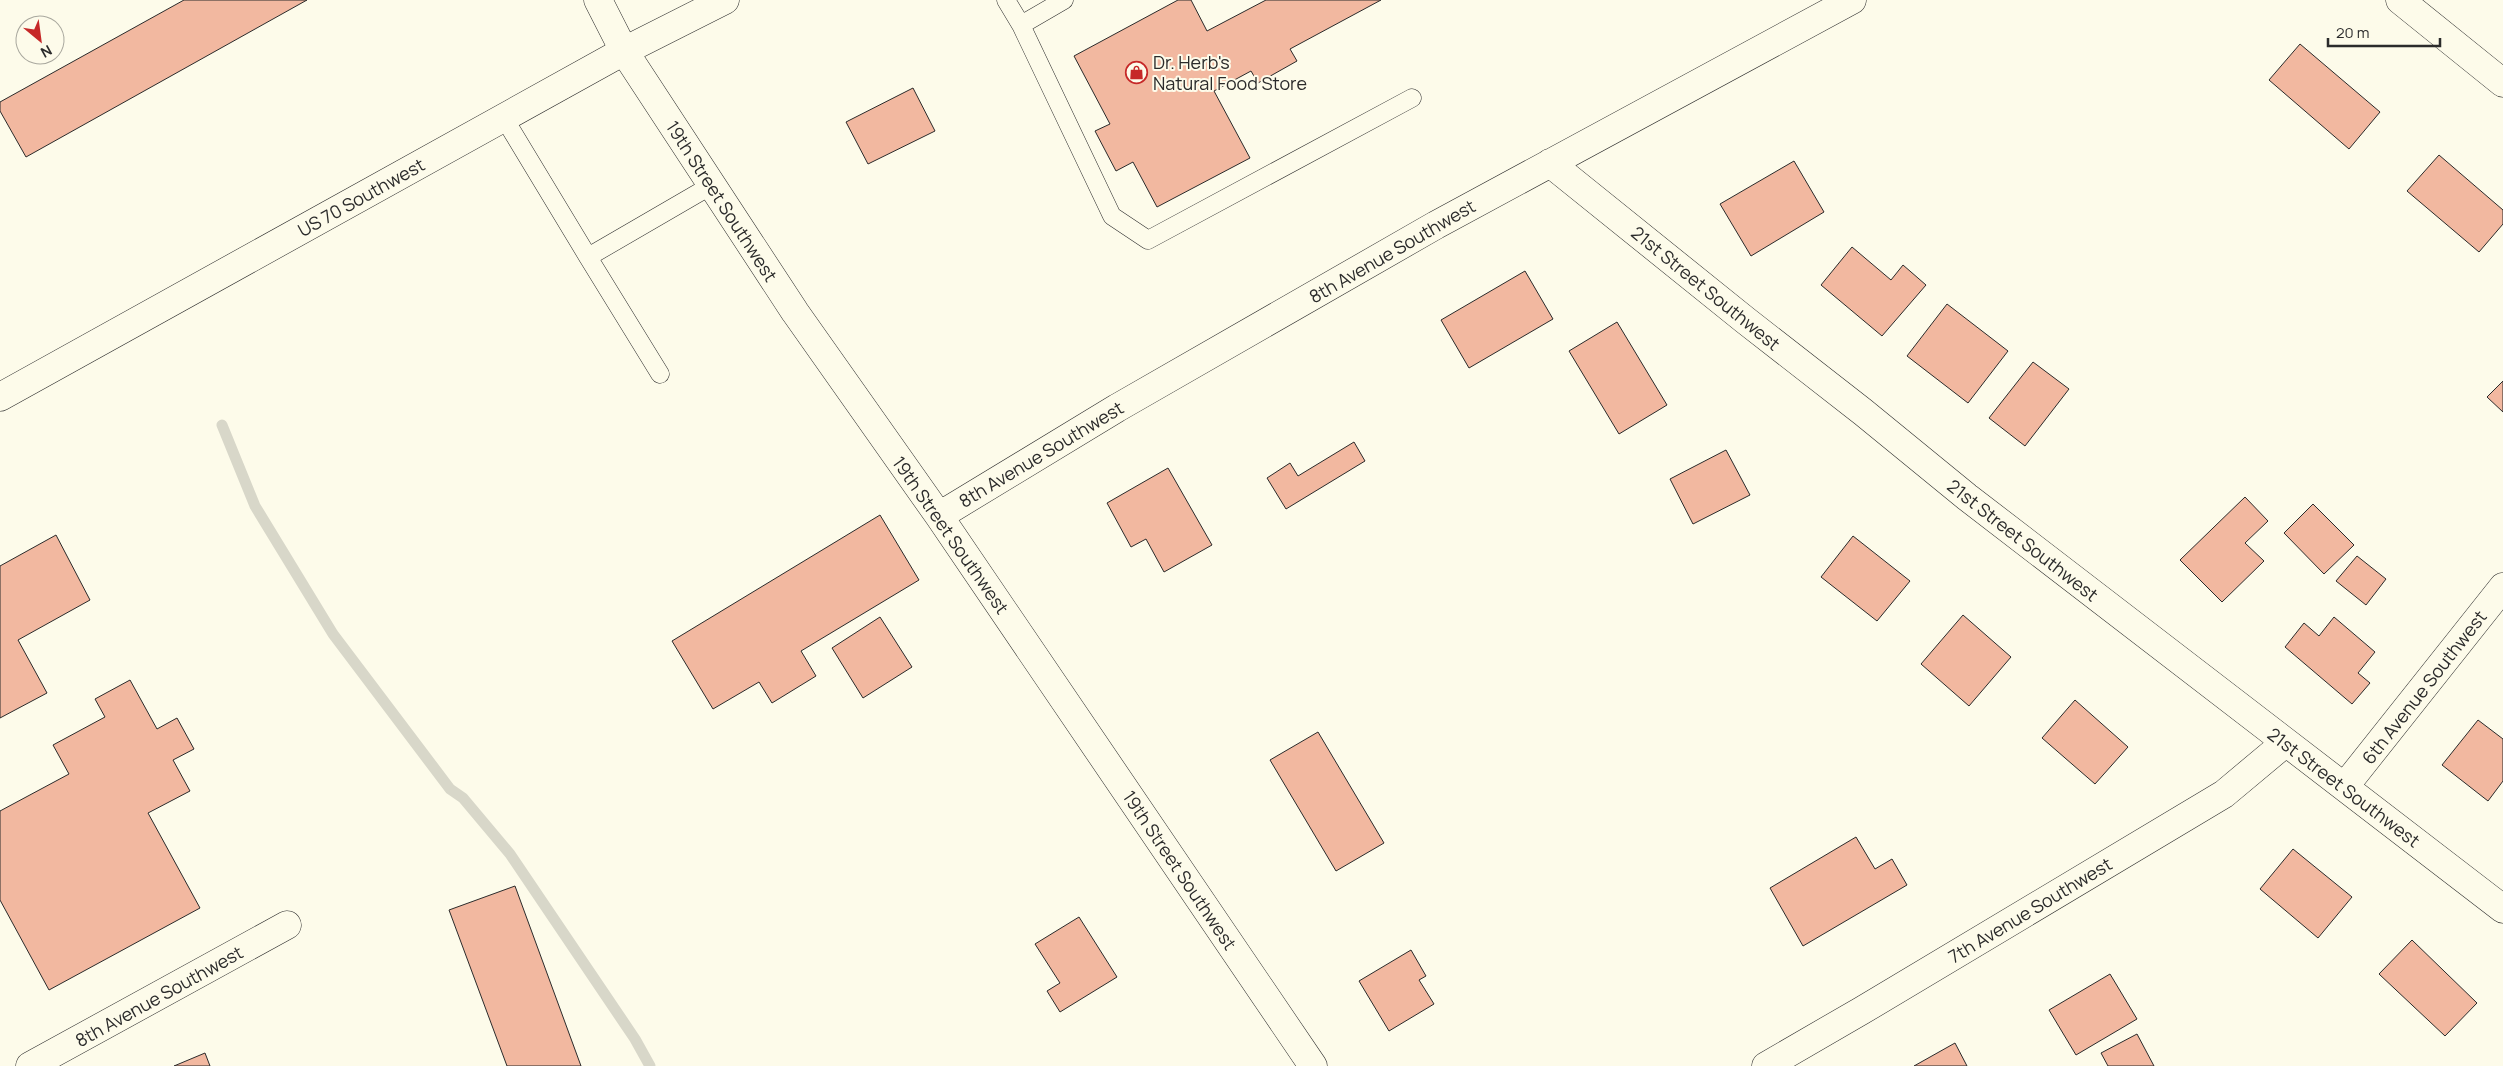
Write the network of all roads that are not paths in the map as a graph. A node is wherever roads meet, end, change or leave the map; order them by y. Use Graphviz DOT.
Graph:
graph roads {
  1 [pos="598,0"];
  2 [pos="724,0"];
  3 [pos="1006,0"];
  4 [pos="1064,0"];
  5 [pos="1852,0"];
  6 [pos="2400,0"];
  7 [pos="1021,25"];
  8 [pos="624,51"];
  9 [pos="2503,83"];
  10 [pos="1412,98"];
  11 [pos="504,118"];
  12 [pos="1550,163"];
  13 [pos="712,185"];
  14 [pos="588,257"];
  15 [pos="660,374"];
  16 [pos="0,397"];
  17 [pos="939,516"];
  18 [pos="2503,587"];
  19 [pos="2285,743"];
  20 [pos="2345,786"];
  21 [pos="2503,910"];
  22 [pos="287,925"];
  23 [pos="30,1066"];
  24 [pos="1313,1066"];
  25 [pos="1766,1066"];
  1 -- 8 [label="street, 19th Street Southwest"];
  2 -- 8 [label="street, US 70 Southwest"];
  3 -- 7 [label="lane"];
  4 -- 7 [label="lane"];
  5 -- 12 [label="street, 8th Avenue Southwest"];
  6 -- 9 [label="street"];
  7 -- 10 [label="lane"];
  8 -- 11 [label="street, US 70 Southwest"];
  8 -- 13 [label="street, 19th Street Southwest"];
  11 -- 14 [label="lane"];
  11 -- 16 [label="street, US 70 Southwest"];
  12 -- 17 [label="street, 8th Avenue Southwest"];
  12 -- 19 [label="street, 21st Street Southwest"];
  13 -- 14 [label="lane"];
  13 -- 17 [label="street, 19th Street Southwest"];
  14 -- 15 [label="lane"];
  17 -- 24 [label="street, 19th Street Southwest"];
  18 -- 20 [label="street, 6th Avenue Southwest"];
  19 -- 20 [label="street, 21st Street Southwest"];
  19 -- 25 [label="street, 7th Avenue Southwest"];
  20 -- 21 [label="street, 21st Street Southwest"];
  22 -- 23 [label="street, 8th Avenue Southwest"];
}
